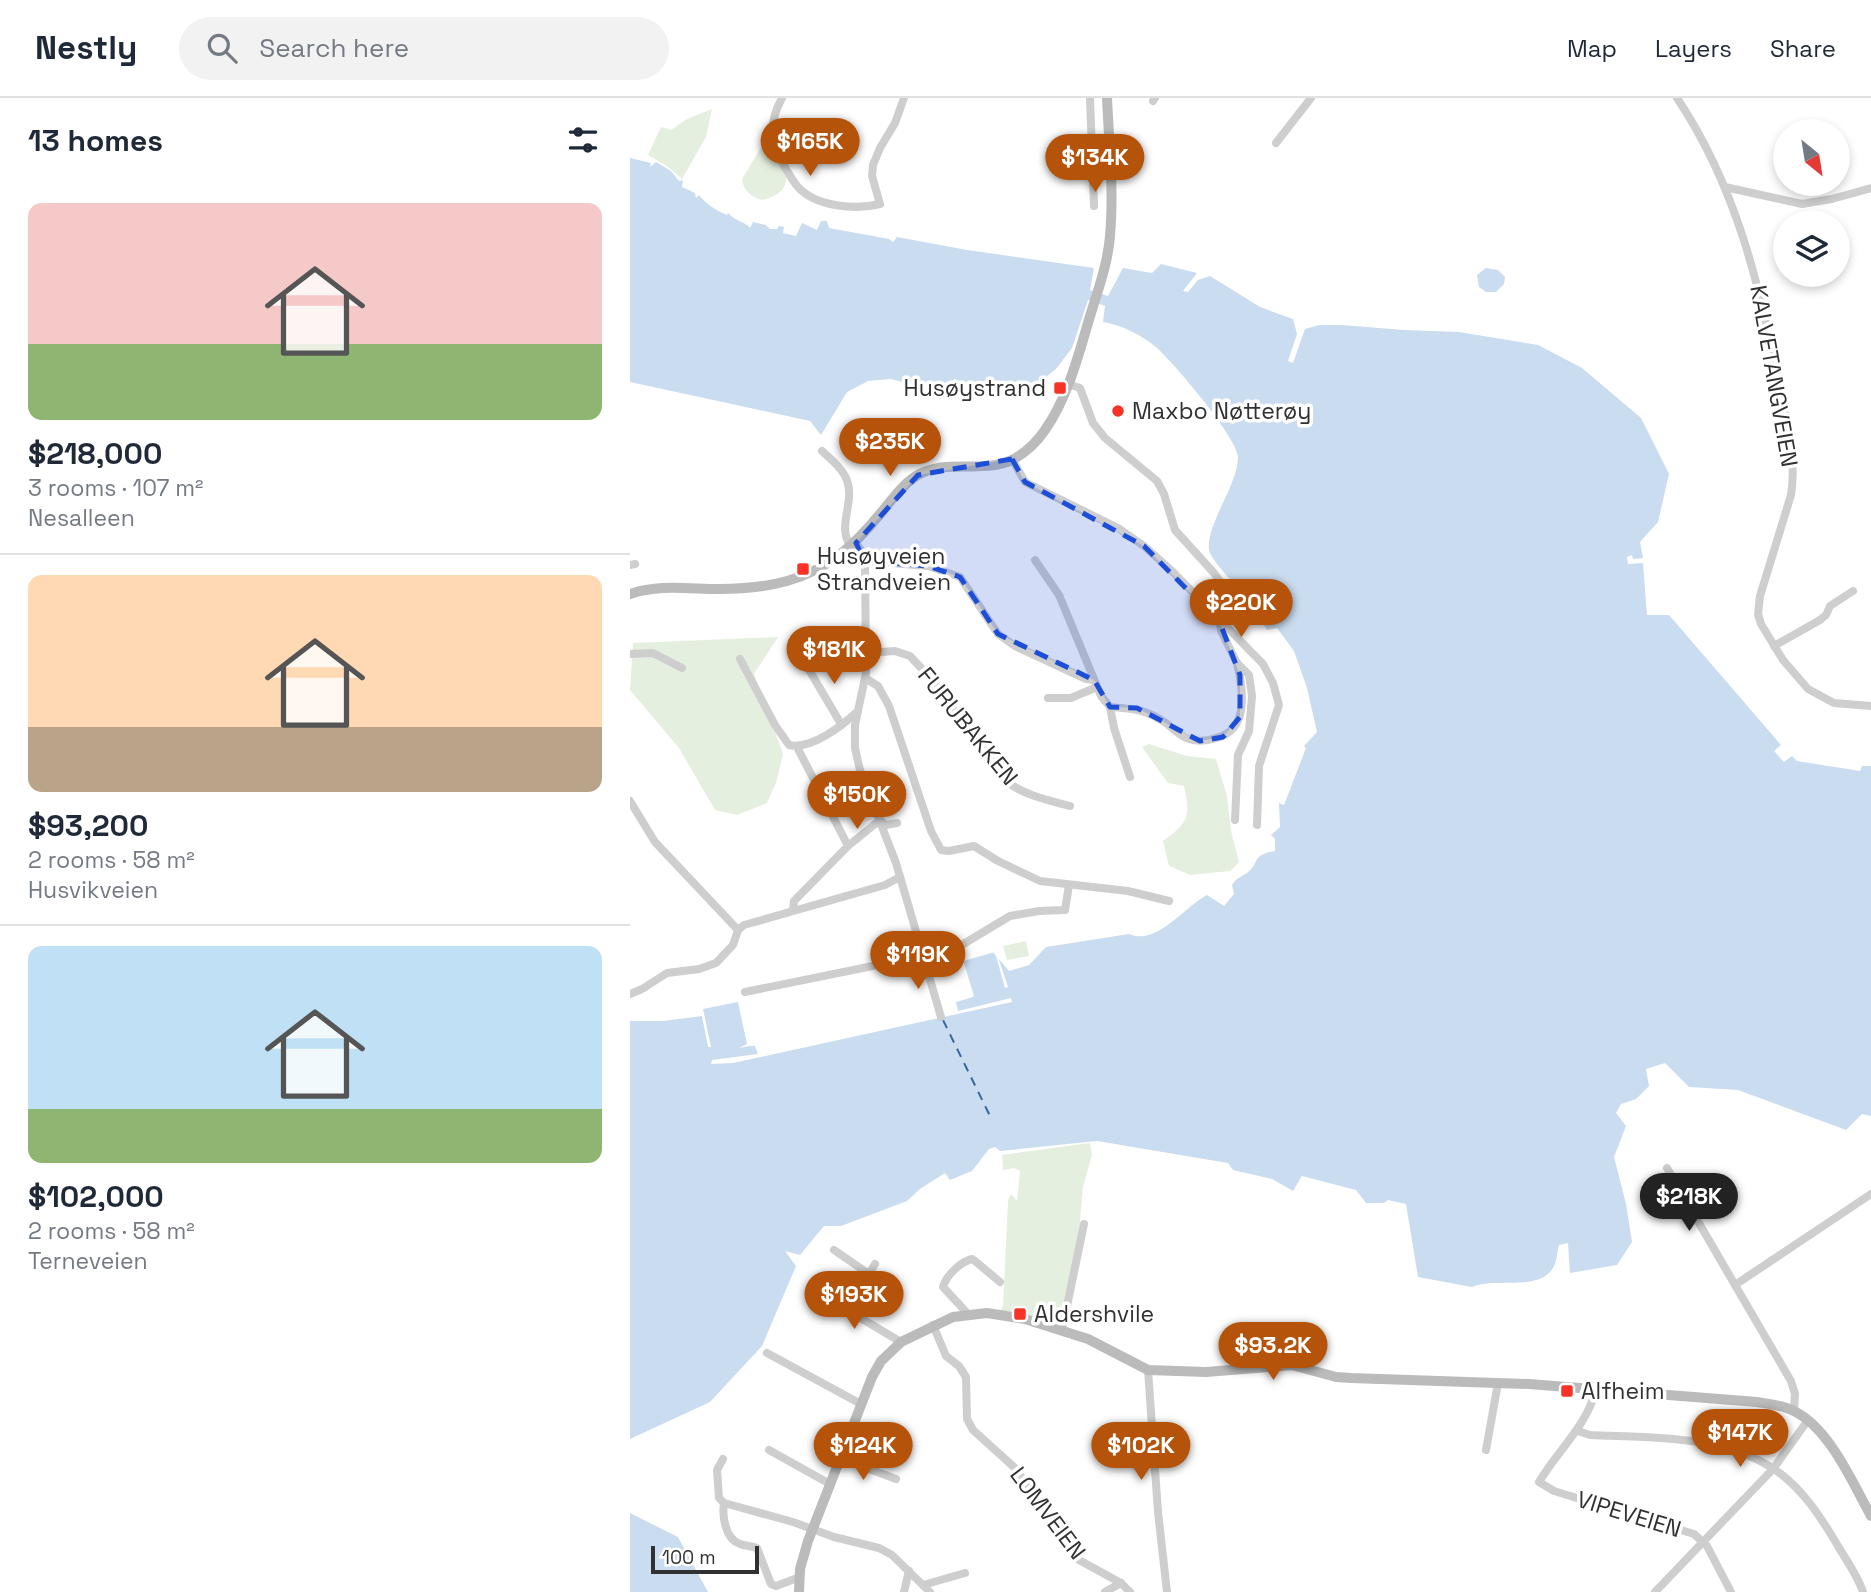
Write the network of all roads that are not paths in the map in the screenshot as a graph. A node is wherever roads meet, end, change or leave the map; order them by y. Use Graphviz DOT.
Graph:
graph roads {
  1 [pos="782,98"];
  2 [pos="904,98"];
  3 [pos="1090,98"];
  4 [pos="1107,98"];
  5 [pos="1311,98"];
  6 [pos="1677,98"];
  7 [pos="1276,142"];
  8 [pos="1725,187"];
  9 [pos="1871,188"];
  10 [pos="1094,206"];
  11 [pos="1068,384"];
  12 [pos="822,451"];
  13 [pos="1013,459"];
  14 [pos="853,545"];
  15 [pos="1035,560"];
  16 [pos="865,561"];
  17 [pos="1853,591"];
  18 [pos="630,594"];
  19 [pos="1240,610"];
  20 [pos="1220,623"];
  21 [pos="1774,646"];
  22 [pos="867,653"];
  23 [pos="630,654"];
  24 [pos="740,659"];
  25 [pos="805,663"];
  26 [pos="1237,663"];
  27 [pos="682,668"];
  28 [pos="865,678"];
  29 [pos="1096,684"];
  30 [pos="1048,698"];
  31 [pos="1871,706"];
  32 [pos="1110,707"];
  33 [pos="858,711"];
  34 [pos="841,724"];
  35 [pos="797,747"];
  36 [pos="1130,777"];
  37 [pos="630,801"];
  38 [pos="1070,806"];
  39 [pos="880,820"];
  40 [pos="1236,820"];
  41 [pos="897,823"];
  42 [pos="1257,825"];
  43 [pos="848,846"];
  44 [pos="900,877"];
  45 [pos="1069,885"];
  46 [pos="1169,901"];
  47 [pos="793,910"];
  48 [pos="738,930"];
  49 [pos="922,956"];
  50 [pos="745,992"];
  51 [pos="630,994"];
  52 [pos="941,1017"];
  53 [pos="1667,1168"];
  54 [pos="1871,1194"];
  55 [pos="1084,1224"];
  56 [pos="834,1250"];
  57 [pos="875,1264"];
  58 [pos="869,1274"];
  59 [pos="1000,1282"];
  60 [pos="1735,1284"];
  61 [pos="825,1297"];
  62 [pos="852,1312"];
  63 [pos="968,1314"];
  64 [pos="933,1325"];
  65 [pos="1062,1330"];
  66 [pos="901,1342"];
  67 [pos="767,1353"];
  68 [pos="1148,1370"];
  69 [pos="1498,1384"];
  70 [pos="1596,1389"];
  71 [pos="861,1404"];
  72 [pos="1794,1410"];
  73 [pos="1808,1420"];
  74 [pos="1578,1431"];
  75 [pos="769,1450"];
  76 [pos="1486,1450"];
  77 [pos="840,1458"];
  78 [pos="723,1459"];
  79 [pos="1773,1469"];
  80 [pos="896,1479"];
  81 [pos="830,1485"];
  82 [pos="724,1503"];
  83 [pos="1871,1516"];
  84 [pos="813,1531"];
  85 [pos="1704,1542"];
  86 [pos="909,1571"];
  87 [pos="965,1573"];
  88 [pos="800,1577"];
  89 [pos="1121,1583"];
  90 [pos="923,1585"];
  91 [pos="799,1592"];
  92 [pos="904,1592"];
  93 [pos="930,1592"];
  94 [pos="1105,1592"];
  95 [pos="1130,1592"];
  96 [pos="1167,1592"];
  97 [pos="1655,1592"];
  98 [pos="1731,1592"];
  99 [pos="1863,1592"];
  1 -- 2 [label="street"];
  3 -- 10 [label="street"];
  4 -- 11 [label="main road"];
  5 -- 7 [label="street"];
  6 -- 8 [label="street, KALVETANGVEIEN"];
  8 -- 9 [label="street"];
  8 -- 21 [label="street, KALVETANGVEIEN"];
  11 -- 13 [label="main road"];
  11 -- 19 [label="street"];
  12 -- 14 [label="street"];
  13 -- 14 [label="main road"];
  13 -- 20 [label="street"];
  14 -- 16 [label="street"];
  14 -- 18 [label="main road"];
  15 -- 29 [label="street"];
  16 -- 22 [label="street"];
  16 -- 29 [label="street"];
  17 -- 21 [label="street"];
  20 -- 26 [label="street"];
  20 -- 42 [label="street"];
  21 -- 31 [label="street, KALVETANGVEIEN"];
  22 -- 28 [label="street"];
  22 -- 38 [label="street, FURUBAKKEN"];
  23 -- 27 [label="street"];
  24 -- 35 [label="street"];
  25 -- 34 [label="street"];
  26 -- 32 [label="street"];
  26 -- 40 [label="street"];
  28 -- 33 [label="street"];
  28 -- 45 [label="street"];
  29 -- 30 [label="street"];
  29 -- 32 [label="street"];
  32 -- 36 [label="street"];
  33 -- 34 [label="street"];
  33 -- 39 [label="street"];
  34 -- 35 [label="street"];
  35 -- 43 [label="street"];
  37 -- 48 [label="street"];
  39 -- 41 [label="street"];
  39 -- 43 [label="street"];
  39 -- 44 [label="street"];
  43 -- 47 [label="street"];
  44 -- 47 [label="street"];
  44 -- 49 [label="street"];
  45 -- 46 [label="street"];
  45 -- 49 [label="street"];
  47 -- 48 [label="street"];
  48 -- 51 [label="street"];
  49 -- 50 [label="street"];
  49 -- 52 [label="street"];
  53 -- 60 [label="street"];
  54 -- 60 [label="street"];
  55 -- 65 [label="street"];
  56 -- 58 [label="street"];
  57 -- 58 [label="street"];
  58 -- 62 [label="street"];
  59 -- 63 [label="street"];
  60 -- 72 [label="street"];
  61 -- 62 [label="street"];
  62 -- 66 [label="street"];
  63 -- 64 [label="main road"];
  63 -- 65 [label="main road"];
  64 -- 66 [label="main road"];
  64 -- 89 [label="street, LOMVEIEN"];
  65 -- 68 [label="main road"];
  66 -- 71 [label="main road"];
  67 -- 71 [label="street"];
  68 -- 69 [label="main road"];
  68 -- 96 [label="street"];
  69 -- 70 [label="main road"];
  69 -- 76 [label="street"];
  70 -- 72 [label="main road"];
  70 -- 74 [label="street"];
  71 -- 77 [label="main road"];
  72 -- 73 [label="main road"];
  73 -- 79 [label="street"];
  73 -- 83 [label="main road"];
  74 -- 79 [label="street"];
  74 -- 85 [label="street, VIPEVEIEN"];
  75 -- 81 [label="street"];
  77 -- 80 [label="street"];
  77 -- 81 [label="main road"];
  78 -- 82 [label="street"];
  79 -- 85 [label="street"];
  79 -- 99 [label="street"];
  81 -- 84 [label="main road"];
  82 -- 84 [label="street"];
  82 -- 88 [label="street"];
  84 -- 86 [label="street"];
  84 -- 88 [label="main road"];
  85 -- 97 [label="street"];
  85 -- 98 [label="street, VIPEVEIEN"];
  86 -- 90 [label="street"];
  86 -- 92 [label="street"];
  87 -- 90 [label="street"];
  88 -- 91 [label="main road"];
  89 -- 94 [label="street"];
  89 -- 95 [label="street, LOMVEIEN"];
  90 -- 93 [label="street"];
}
